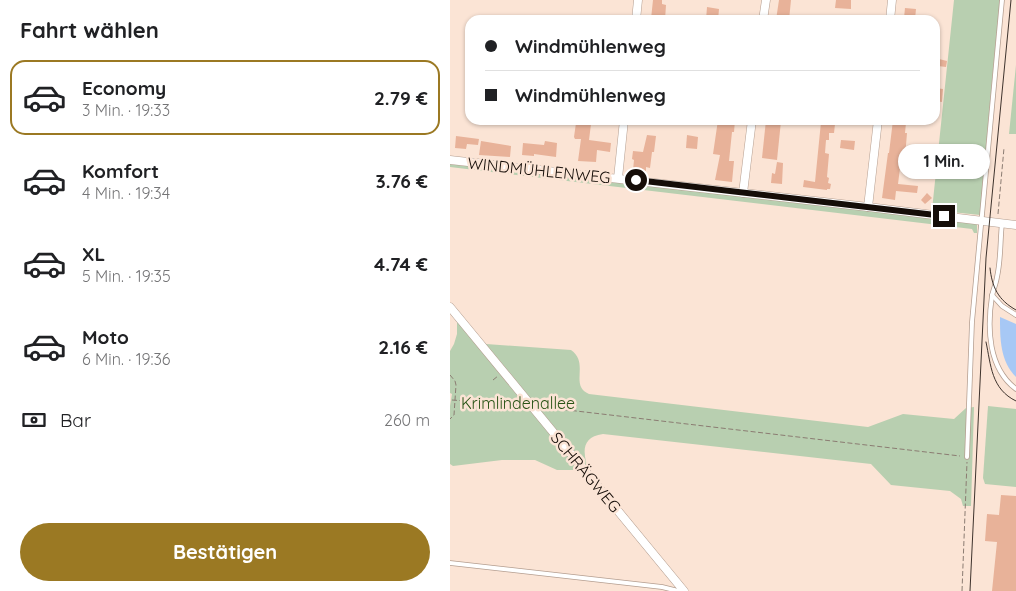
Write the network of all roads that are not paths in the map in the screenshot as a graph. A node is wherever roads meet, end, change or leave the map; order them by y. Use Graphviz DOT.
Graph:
graph roads {
  1 [pos="638,0"];
  2 [pos="766,0"];
  3 [pos="892,0"];
  4 [pos="1002,0"];
  5 [pos="636,15"];
  6 [pos="764,15"];
  7 [pos="890,15"];
  8 [pos="623,125"];
  9 [pos="751,125"];
  10 [pos="877,125"];
  11 [pos="450,160"];
  12 [pos="618,178"];
  13 [pos="744,193"];
  14 [pos="868,206"];
  15 [pos="982,220"];
  16 [pos="999,223"];
  17 [pos="1016,225"];
  18 [pos="992,295"];
  19 [pos="450,307"];
  20 [pos="1016,315"];
  21 [pos="1016,389"];
  22 [pos="967,457"];
  23 [pos="450,563"];
  24 [pos="678,591"];
  25 [pos="684,591"];
  1 -- 5 [label="street"];
  2 -- 6 [label="street"];
  3 -- 7 [label="street"];
  4 -- 15 [label="lane"];
  8 -- 12 [label="street"];
  9 -- 13 [label="street"];
  10 -- 14 [label="street"];
  11 -- 12 [label="street, WINDMÜHLENWEG"];
  12 -- 13 [label="street, WINDMÜHLENWEG"];
  13 -- 14 [label="street, WINDMÜHLENWEG"];
  14 -- 15 [label="street, WINDMÜHLENWEG"];
  15 -- 16 [label="street, WINDMÜHLENWEG"];
  15 -- 22 [label="lane"];
  16 -- 17 [label="street, WINDMÜHLENWEG"];
  16 -- 18 [label="lane"];
  18 -- 20 [label="lane"];
  18 -- 21 [label="lane"];
  19 -- 25 [label="street, SCHRÄGWEG"];
  23 -- 24 [label="lane"];
}
